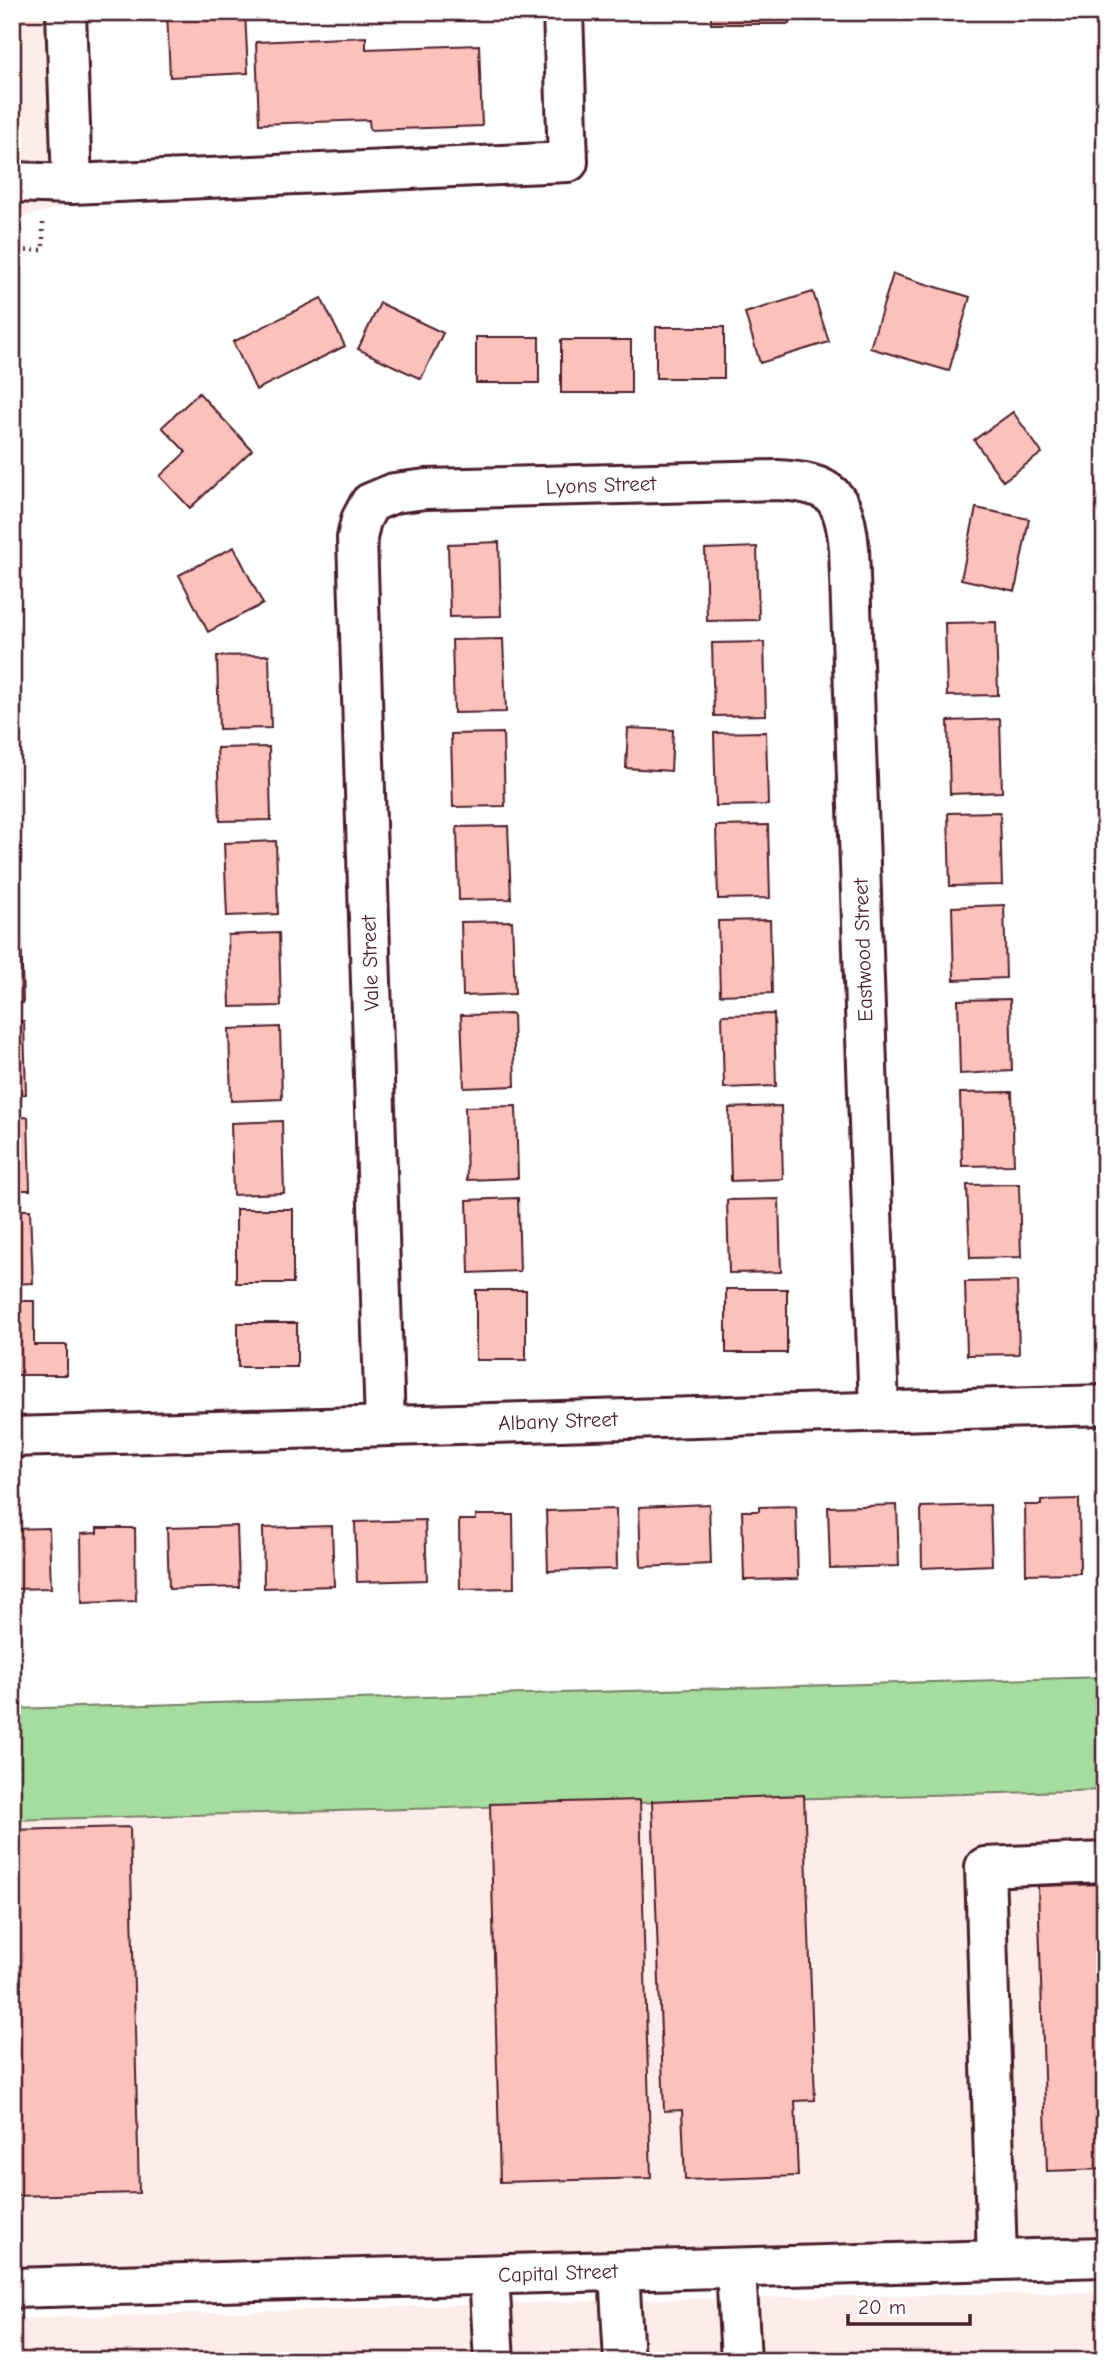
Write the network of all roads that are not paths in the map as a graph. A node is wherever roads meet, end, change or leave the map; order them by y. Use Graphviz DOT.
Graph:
graph roads {
  1 [pos="66,12"];
  2 [pos="563,12"];
  3 [pos="12,183"];
  4 [pos="72,184"];
  5 [pos="833,493"];
  6 [pos="370,503"];
  7 [pos="1105,1405"];
  8 [pos="880,1411"];
  9 [pos="385,1426"];
  10 [pos="12,1437"];
  11 [pos="1105,1862"];
  12 [pos="1105,2257"];
  13 [pos="998,2260"];
  14 [pos="736,2268"];
  15 [pos="619,2271"];
  16 [pos="489,2275"];
  17 [pos="12,2288"];
  18 [pos="494,2361"];
  19 [pos="624,2361"];
  20 [pos="741,2361"];
  1 -- 4 [label="street"];
  2 -- 4 [label="street"];
  3 -- 4 [label="street"];
  5 -- 6 [label="street, Lyons Street"];
  5 -- 8 [label="street, Eastwood Street"];
  6 -- 9 [label="street, Vale Street"];
  7 -- 8 [label="street, Albany Street"];
  8 -- 9 [label="street, Albany Street"];
  9 -- 10 [label="street, Albany Street"];
  11 -- 13 [label="street"];
  12 -- 13 [label="street, Capital Street"];
  13 -- 14 [label="street, Capital Street"];
  14 -- 15 [label="street, Capital Street"];
  14 -- 20 [label="street"];
  15 -- 16 [label="street, Capital Street"];
  15 -- 19 [label="street"];
  16 -- 17 [label="street, Capital Street"];
  16 -- 18 [label="street"];
}
